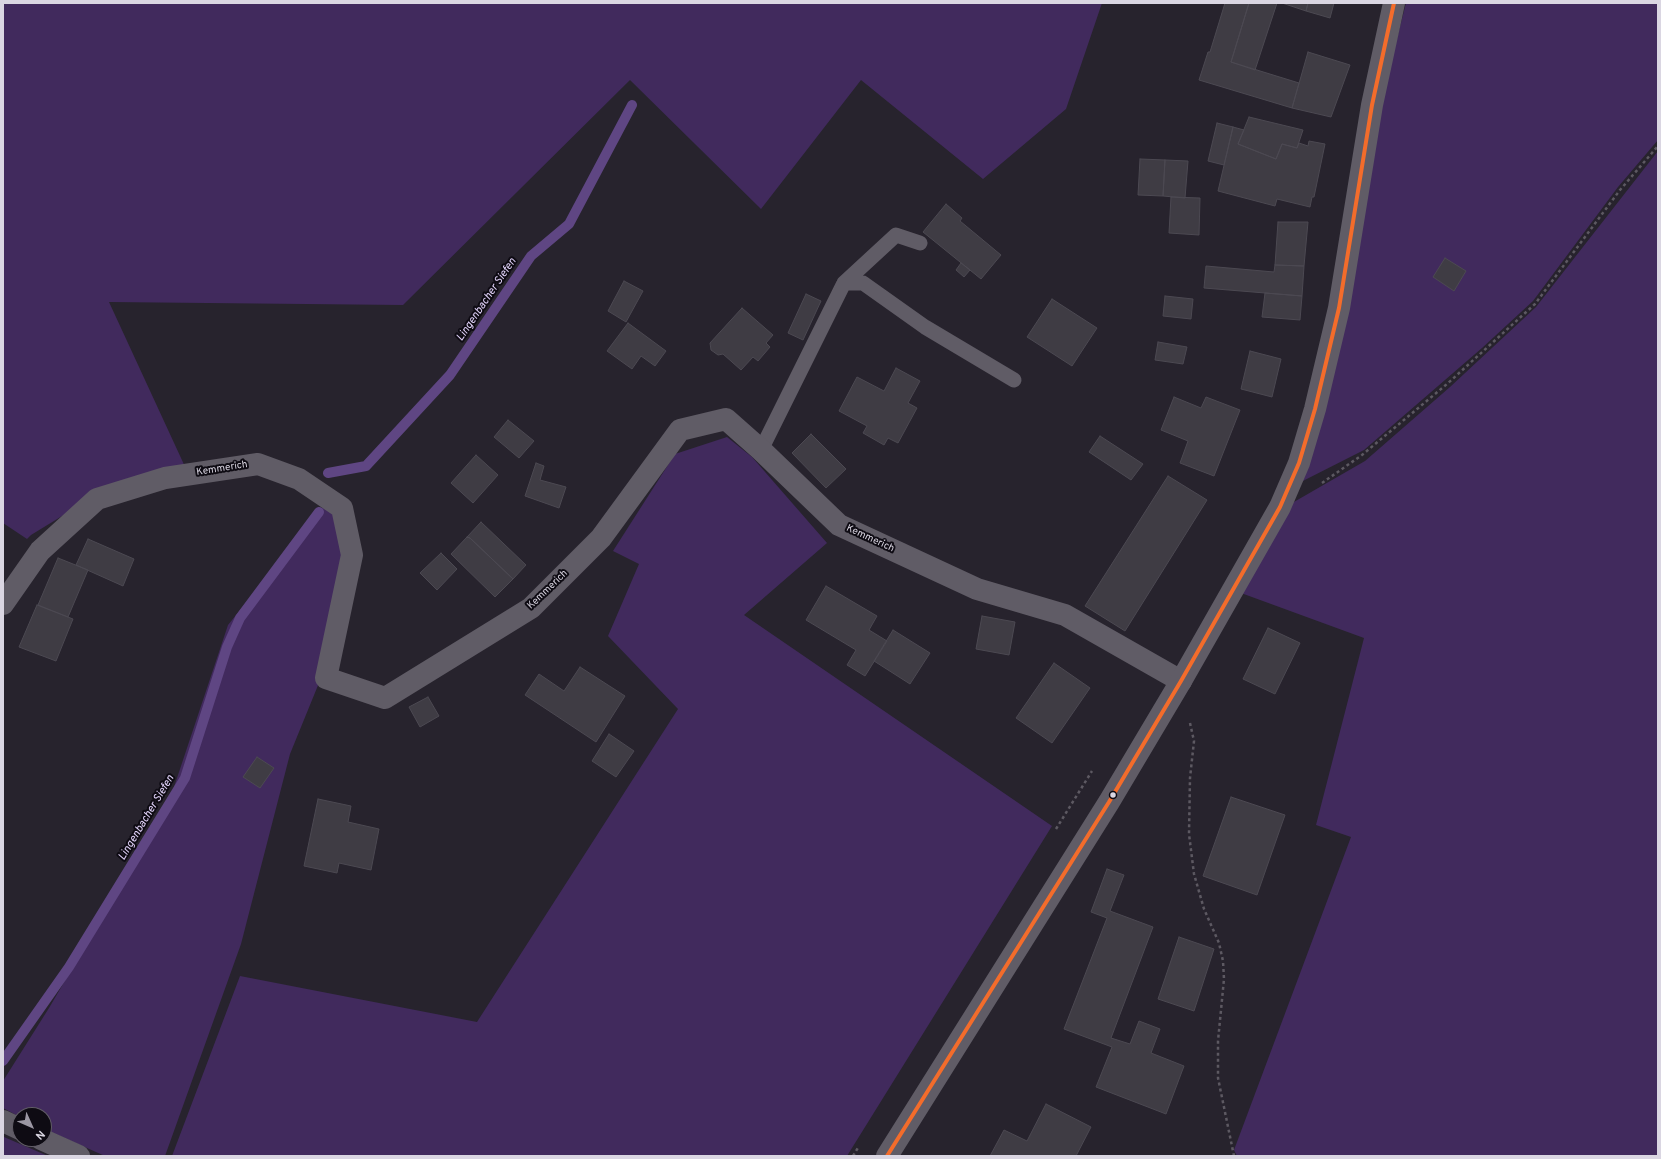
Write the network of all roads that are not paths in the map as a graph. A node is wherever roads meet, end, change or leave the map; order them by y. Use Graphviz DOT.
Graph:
graph roads {
  1 [pos="1394,3"];
  2 [pos="920,243"];
  3 [pos="844,283"];
  4 [pos="1014,380"];
  5 [pos="761,450"];
  6 [pos="3,604"];
  7 [pos="1181,681"];
  8 [pos="3,1121"];
  9 [pos="12,1126"];
  10 [pos="52,1144"];
  11 [pos="79,1156"];
  12 [pos="887,1156"];
  1 -- 7 [label="street"];
  2 -- 3 [label="lane"];
  3 -- 4 [label="lane"];
  3 -- 5 [label="lane"];
  5 -- 6 [label="street, Kemmerich"];
  5 -- 7 [label="street, Kemmerich"];
  7 -- 12 [label="street"];
  8 -- 9 [label="street"];
  10 -- 11 [label="street"];
}
